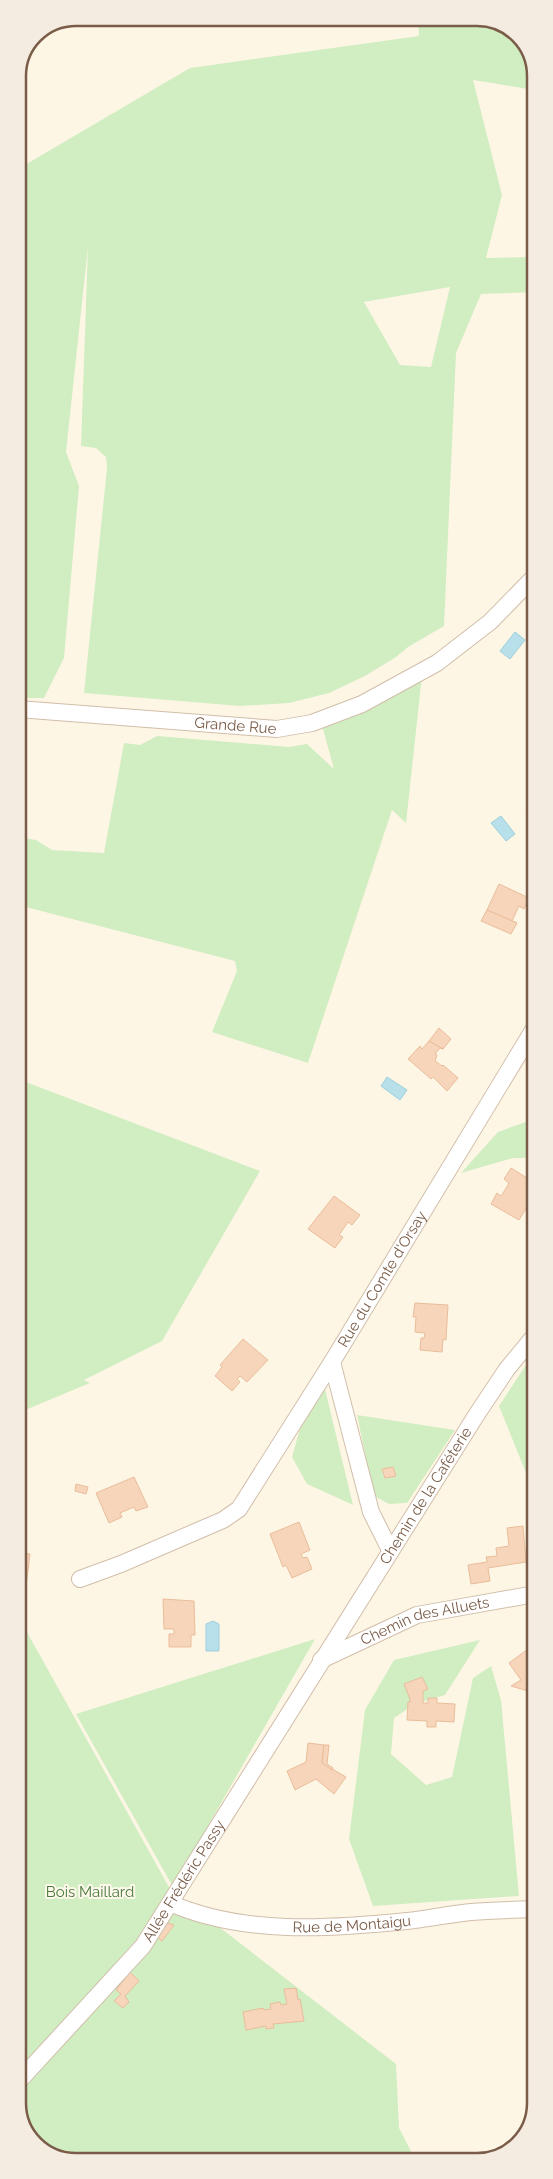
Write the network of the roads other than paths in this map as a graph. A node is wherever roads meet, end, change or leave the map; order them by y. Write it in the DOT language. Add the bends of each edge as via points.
graph roads {
  1 [pos="527,584"];
  2 [pos="26,710"];
  3 [pos="527,1039"];
  4 [pos="527,1345"];
  5 [pos="332,1362"];
  6 [pos="390,1550"];
  7 [pos="80,1579"];
  8 [pos="527,1596"];
  9 [pos="321,1660"];
  10 [pos="170,1903"];
  11 [pos="527,1909"];
  12 [pos="26,2072"];
  1 -- 2 [label="street, Grande Rue" via="490,622 437,663 362,704 312,723 277,729"];
  3 -- 5 [label="street, Rue du Comte d'Orsay"];
  4 -- 6 [label="street, Chemin de la Caféterie" via="476,1414"];
  5 -- 6 [label="street, Rue du Comte d'Orsay" via="372,1512"];
  5 -- 7 [label="street" via="239,1509 223,1520"];
  6 -- 9 [label="street, Chemin de la Caféterie"];
  8 -- 9 [label="street, Chemin des Alluets" via="418,1616"];
  9 -- 10 [label="street, Allée Frédéric Passy"];
  10 -- 11 [label="street, Rue de Montaigu" via="224,1920 308,1928"];
  10 -- 12 [label="street, Allée Frédéric Passy" via="143,1946"];
}
